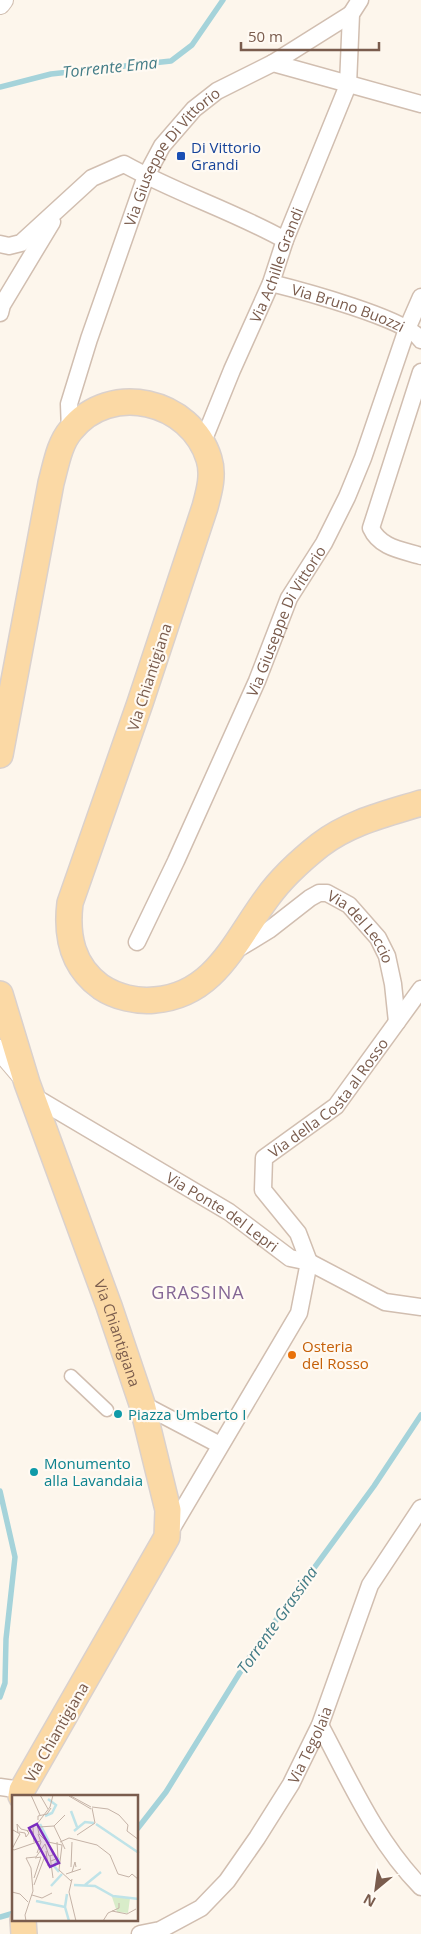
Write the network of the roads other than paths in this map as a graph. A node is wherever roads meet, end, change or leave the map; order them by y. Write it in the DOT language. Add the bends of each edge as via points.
graph roads {
  1 [pos="3,0"];
  2 [pos="360,0"];
  3 [pos="0,4"];
  4 [pos="351,14"];
  5 [pos="273,63"];
  6 [pos="348,86"];
  7 [pos="421,104"];
  8 [pos="146,176"];
  9 [pos="64,203"];
  10 [pos="285,240"];
  11 [pos="0,244"];
  12 [pos="271,284"];
  13 [pos="421,297"];
  14 [pos="0,313"];
  15 [pos="407,329"];
  16 [pos="421,340"];
  17 [pos="421,372"];
  18 [pos="70,431"];
  19 [pos="202,444"];
  20 [pos="421,556"];
  21 [pos="0,755"];
  22 [pos="421,803"];
  23 [pos="137,942"];
  24 [pos="228,955"];
  25 [pos="421,989"];
  26 [pos="0,994"];
  27 [pos="397,1022"];
  28 [pos="0,1050"];
  29 [pos="30,1089"];
  30 [pos="309,1262"];
  31 [pos="421,1307"];
  32 [pos="71,1376"];
  33 [pos="142,1404"];
  34 [pos="107,1410"];
  35 [pos="220,1445"];
  36 [pos="421,1508"];
  37 [pos="167,1537"];
  38 [pos="320,1725"];
  39 [pos="14,1791"];
  40 [pos="421,1887"];
  41 [pos="140,1934"];
  1 -- 3 [label="street"];
  2 -- 4 [label="street"];
  4 -- 5 [label="street, Via Giuseppe Di Vittorio"];
  4 -- 6 [label="street, Via Achille Grandi"];
  5 -- 6 [label="street"];
  5 -- 8 [label="street, Via Giuseppe Di Vittorio" via="217,91 194,110 162,146"];
  6 -- 7 [label="street"];
  6 -- 10 [label="street, Via Achille Grandi"];
  8 -- 9 [label="street" via="124,164 92,178"];
  8 -- 10 [label="street"];
  8 -- 18 [label="street, Via Giuseppe Di Vittorio" via="88,339 72,395 68,417"];
  9 -- 11 [label="street" via="21,243"];
  9 -- 14 [label="street" via="2,304"];
  10 -- 12 [label="street, Via Achille Grandi"];
  12 -- 15 [label="street, Via Bruno Buozzi" via="349,305"];
  12 -- 19 [label="street, Via Achille Grandi"];
  13 -- 15 [label="street, Via Giuseppe Di Vittorio"];
  15 -- 16 [label="street, Via Bruno Buozzi"];
  15 -- 23 [label="street, Via Giuseppe Di Vittorio" via="347,497 324,543 289,598 257,681"];
  17 -- 20 [label="street" via="371,528 384,544"];
  18 -- 19 [label="main road, Via Chiantigiana" via="93,410 133,401 146,402 170,410 191,428"];
  18 -- 21 [label="main road, Via Chiantigiana" via="62,445 51,483"];
  19 -- 24 [label="main road, Via Chiantigiana" via="209,459 210,490 140,703 74,888 68,929 72,948 85,973 105,990 131,999 155,1000 183,994 212,975"];
  22 -- 24 [label="main road, Via Chiantigiana" via="356,823 320,845 282,879"];
  24 -- 27 [label="street, Via del Leccio" via="269,930 310,898 327,893 349,905 378,938 387,956"];
  25 -- 27 [label="street, Via della Costa al Rosso"];
  26 -- 29 [label="main road, Via Chiantigiana"];
  27 -- 30 [label="street, Via della Costa al Rosso" via="336,1106 264,1158 263,1190 298,1232"];
  28 -- 29 [label="street"];
  29 -- 30 [label="street, Via Ponte del Lepri" via="229,1212 290,1258"];
  29 -- 33 [label="main road, Via Chiantigiana"];
  30 -- 31 [label="street, Via Ponte del Lepri" via="386,1302"];
  30 -- 35 [label="street" via="299,1313"];
  32 -- 34 [label="street"];
  33 -- 35 [label="street"];
  33 -- 37 [label="main road, Via Chiantigiana" via="168,1510"];
  35 -- 37 [label="street"];
  36 -- 38 [label="street, Via Tegolaia" via="370,1585"];
  37 -- 39 [label="main road, Via Chiantigiana"];
  38 -- 40 [label="street" via="379,1835 399,1864"];
  38 -- 41 [label="street, Via Tegolaia" via="291,1784 227,1881 201,1908 160,1930"];
}
